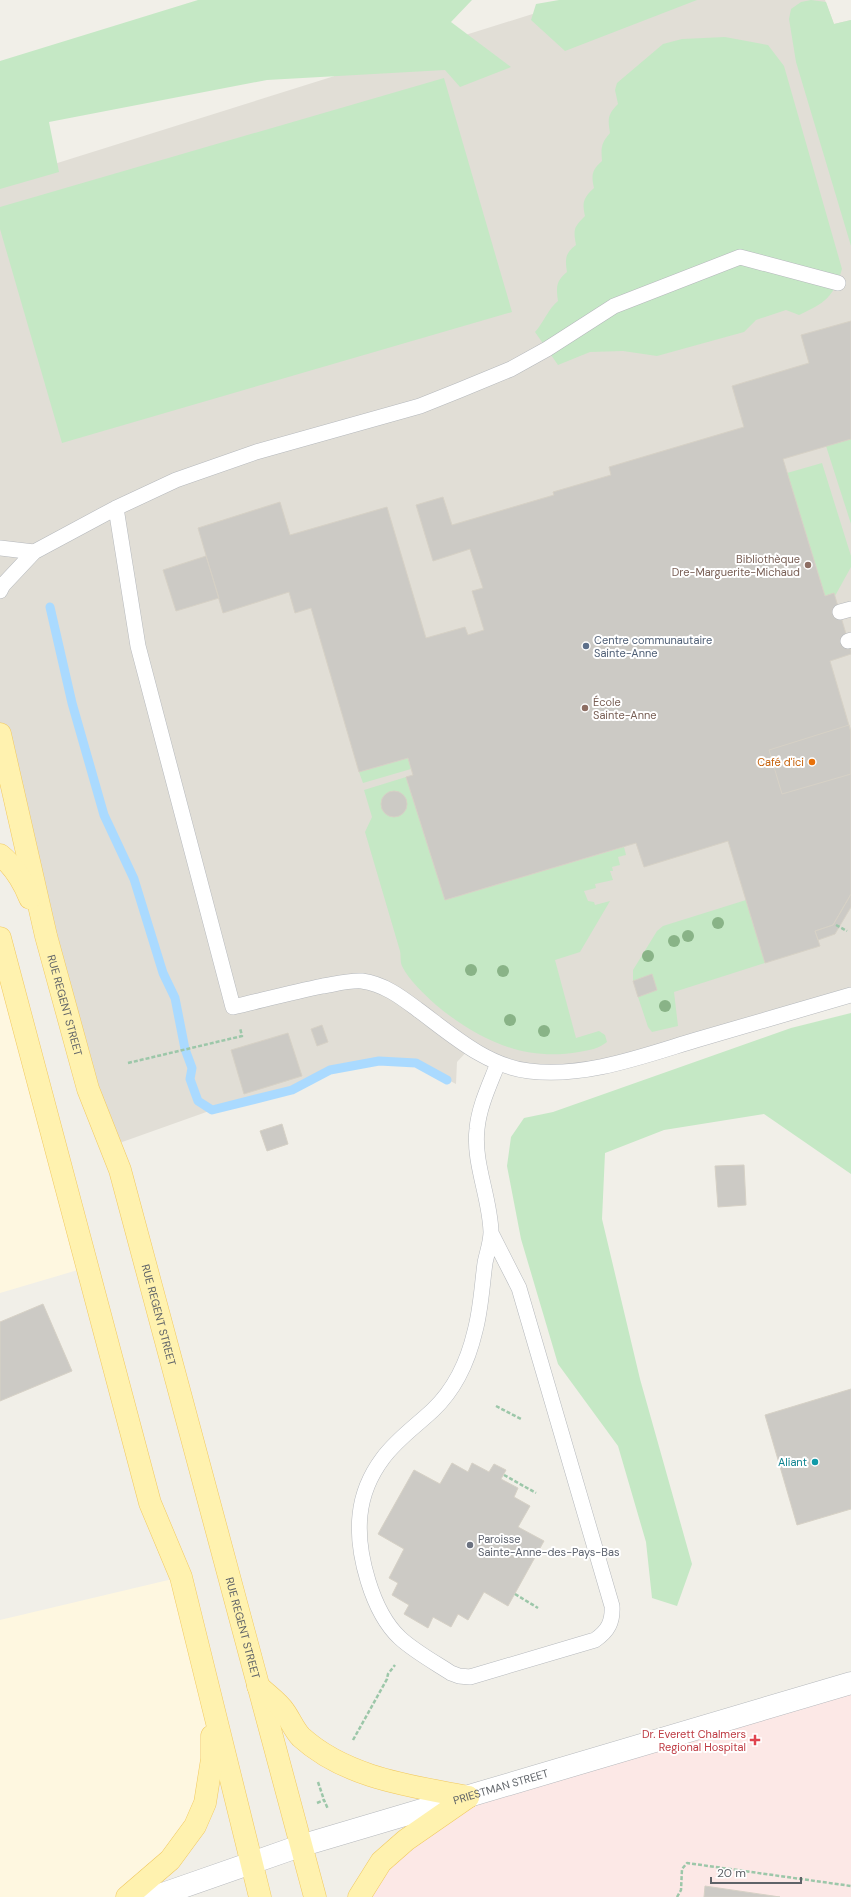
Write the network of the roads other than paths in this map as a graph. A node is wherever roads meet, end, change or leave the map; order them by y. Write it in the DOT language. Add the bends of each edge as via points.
graph roads {
  1 [pos="838,283"];
  2 [pos="116,508"];
  3 [pos="0,548"];
  4 [pos="34,552"];
  5 [pos="0,592"];
  6 [pos="0,734"];
  7 [pos="0,855"];
  8 [pos="46,936"];
  9 [pos="0,938"];
  10 [pos="851,995"];
  11 [pos="498,1063"];
  12 [pos="491,1232"];
  13 [pos="851,1683"];
  14 [pos="258,1686"];
  15 [pos="212,1702"];
  16 [pos="468,1797"];
  17 [pos="300,1846"];
  18 [pos="250,1863"];
  19 [pos="127,1897"];
  20 [pos="154,1897"];
  21 [pos="260,1897"];
  22 [pos="315,1897"];
  23 [pos="359,1897"];
  1 -- 2 [label="lane" via="740,257 614,306 511,369 460,390 420,406 256,452 176,480"];
  2 -- 4 [label="lane"];
  2 -- 11 [label="lane" via="138,646 233,1007 306,989 361,981 397,995 470,1048"];
  3 -- 4 [label="lane"];
  4 -- 5 [label="lane" via="3,585"];
  6 -- 8 [label="main road, RUE REGENT STREET"];
  7 -- 8 [label="main road" via="8,861 24,883"];
  8 -- 14 [label="main road, RUE REGENT STREET" via="88,1089 120,1170"];
  9 -- 15 [label="main road" via="150,1503 181,1577"];
  10 -- 11 [label="lane" via="638,1057 590,1068 558,1072 528,1071"];
  11 -- 12 [label="lane" via="476,1130"];
  12 -- 12 [label="lane" via="475,1331 462,1372 434,1409 396,1442 383,1458 372,1475 360,1514 362,1553 368,1576 375,1600 390,1626 400,1638 459,1676 470,1676 595,1640 610,1626 613,1617 612,1606 519,1288"];
  13 -- 16 [label="street, PRIESTMAN STREET"];
  14 -- 16 [label="main road" via="283,1710 300,1736 321,1753 367,1774 402,1785"];
  14 -- 17 [label="main road, RUE REGENT STREET"];
  15 -- 18 [label="main road"];
  15 -- 19 [label="main road" via="212,1759 205,1803 195,1826 170,1860"];
  16 -- 17 [label="street, PRIESTMAN STREET"];
  16 -- 23 [label="main road" via="406,1840 381,1862"];
  17 -- 18 [label="street, PRIESTMAN STREET"];
  17 -- 22 [label="main road, RUE REGENT STREET"];
  18 -- 20 [label="street, PRIESTMAN STREET"];
  18 -- 21 [label="main road"];
}
